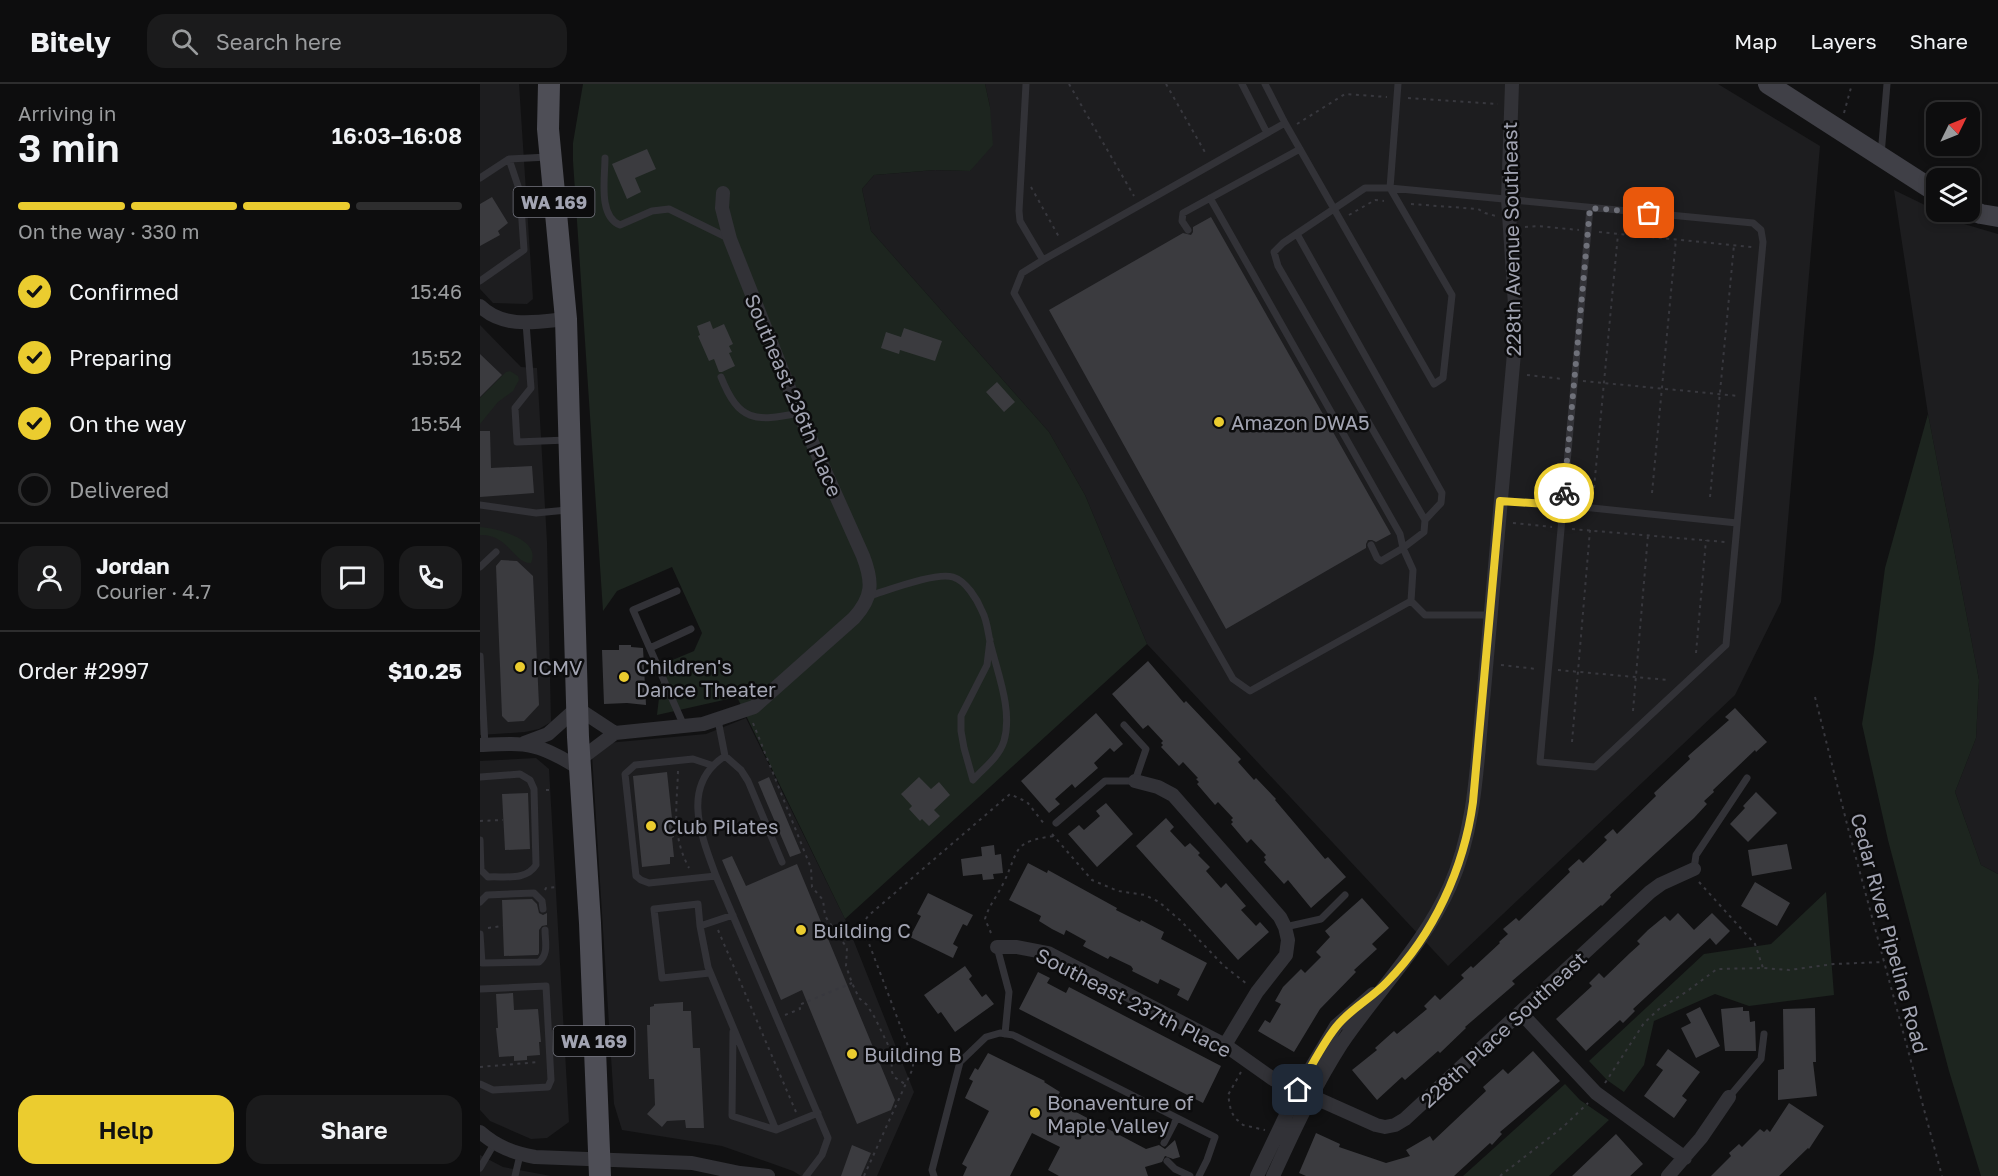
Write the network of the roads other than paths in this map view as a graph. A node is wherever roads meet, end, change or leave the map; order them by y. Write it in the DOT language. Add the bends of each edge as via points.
graph roads {
  1 [pos="549,84"];
  2 [pos="1026,84"];
  3 [pos="1242,84"];
  4 [pos="1265,84"];
  5 [pos="1398,84"];
  6 [pos="1512,84"];
  7 [pos="1768,84"];
  8 [pos="1887,84"];
  9 [pos="1285,123"];
  10 [pos="1268,133"];
  11 [pos="1300,149"];
  12 [pos="550,157"];
  13 [pos="1880,157"];
  14 [pos="605,158"];
  15 [pos="509,159"];
  16 [pos="480,178"];
  17 [pos="1926,186"];
  18 [pos="1390,188"];
  19 [pos="723,193"];
  20 [pos="1210,198"];
  21 [pos="1508,199"];
  22 [pos="1334,207"];
  23 [pos="1590,208"];
  24 [pos="1980,214"];
  25 [pos="1998,217"];
  26 [pos="1188,230"];
  27 [pos="1297,234"];
  28 [pos="730,239"];
  29 [pos="1043,260"];
  30 [pos="480,281"];
  31 [pos="480,306"];
  32 [pos="566,319"];
  33 [pos="526,322"];
  34 [pos="721,377"];
  35 [pos="799,413"];
  36 [pos="570,440"];
  37 [pos="1500,501"];
  38 [pos="480,505"];
  39 [pos="1563,505"];
  40 [pos="572,509"];
  41 [pos="1425,520"];
  42 [pos="1737,523"];
  43 [pos="1371,545"];
  44 [pos="1403,548"];
  45 [pos="496,552"];
  46 [pos="480,567"];
  47 [pos="677,591"];
  48 [pos="869,596"];
  49 [pos="1411,601"];
  50 [pos="1491,615"];
  51 [pos="691,629"];
  52 [pos="990,640"];
  53 [pos="650,648"];
  54 [pos="480,656"];
  55 [pos="577,708"];
  56 [pos="481,711"];
  57 [pos="718,720"];
  58 [pos="1124,725"];
  59 [pos="684,726"];
  60 [pos="615,733"];
  61 [pos="524,743"];
  62 [pos="482,745"];
  63 [pos="725,756"];
  64 [pos="579,765"];
  65 [pos="711,765"];
  66 [pos="480,777"];
  67 [pos="1747,778"];
  68 [pos="1135,782"];
  69 [pos="1056,823"];
  70 [pos="480,840"];
  71 [pos="782,862"];
  72 [pos="1694,869"];
  73 [pos="481,870"];
  74 [pos="716,876"];
  75 [pos="1345,895"];
  76 [pos="480,902"];
  77 [pos="543,909"];
  78 [pos="733,915"];
  79 [pos="700,926"];
  80 [pos="1285,927"];
  81 [pos="544,930"];
  82 [pos="480,934"];
  83 [pos="997,947"];
  84 [pos="710,973"];
  85 [pos="480,988"];
  86 [pos="1521,1013"];
  87 [pos="734,1029"];
  88 [pos="1005,1034"];
  89 [pos="1764,1034"];
  90 [pos="1225,1045"];
  91 [pos="480,1084"];
  92 [pos="1304,1092"];
  93 [pos="1729,1097"];
  94 [pos="818,1113"];
  95 [pos="1177,1118"];
  96 [pos="776,1130"];
  97 [pos="480,1132"];
  98 [pos="1164,1143"];
  99 [pos="494,1144"];
  100 [pos="520,1155"];
  101 [pos="1685,1158"];
  102 [pos="1167,1161"];
  103 [pos="599,1167"];
  104 [pos="480,1168"];
  105 [pos="742,1175"];
  106 [pos="515,1176"];
  107 [pos="768,1176"];
  108 [pos="806,1176"];
  109 [pos="934,1176"];
  110 [pos="1190,1176"];
  111 [pos="1199,1176"];
  112 [pos="1257,1176"];
  113 [pos="1274,1176"];
  114 [pos="1668,1176"];
  1 -- 12 [label="main road, WA 169"];
  2 -- 29 [label="lane" via="1019,211 1020,221"];
  3 -- 10 [label="lane"];
  4 -- 9 [label="lane"];
  5 -- 18 [label="lane"];
  6 -- 21 [label="street, 228th Avenue Southeast"];
  7 -- 13 [label="street"];
  8 -- 13 [label="lane"];
  9 -- 10 [label="lane"];
  9 -- 11 [label="lane"];
  10 -- 29 [label="lane"];
  11 -- 20 [label="lane"];
  11 -- 22 [label="lane"];
  12 -- 15 [label="lane"];
  12 -- 32 [label="main road, WA 169"];
  13 -- 17 [label="street"];
  14 -- 28 [label="lane" via="606,206 611,220 620,225 652,211 669,209"];
  15 -- 16 [label="lane"];
  15 -- 30 [label="lane" via="520,192 524,250"];
  18 -- 21 [label="lane"];
  18 -- 22 [label="lane" via="1365,188"];
  18 -- 22 [label="lane" via="1452,295 1443,378 1434,384"];
  19 -- 28 [label="street, Southeast 236th Place" via="722,208"];
  20 -- 26 [label="lane" via="1183,213 1182,221"];
  20 -- 44 [label="lane" via="1400,534"];
  21 -- 23 [label="lane"];
  21 -- 37 [label="street, 228th Avenue Southeast" via="1515,305"];
  22 -- 27 [label="lane"];
  23 -- 39 [label="lane"];
  23 -- 42 [label="lane" via="1753,223 1761,230"];
  24 -- 25 [label="street"];
  27 -- 41 [label="lane" via="1442,493 1441,503"];
  27 -- 41 [label="lane" via="1274,252 1278,266"];
  28 -- 35 [label="street, Southeast 236th Place"];
  29 -- 49 [label="lane" via="1022,273 1014,293 1233,679 1250,691"];
  31 -- 33 [label="street" via="495,317"];
  32 -- 33 [label="street"];
  32 -- 36 [label="main road, WA 169"];
  33 -- 36 [label="lane" via="531,388 515,408 517,442"];
  34 -- 35 [label="lane" via="737,408 747,414 768,419"];
  35 -- 48 [label="street, Southeast 236th Place" via="869,571"];
  36 -- 40 [label="main road, WA 169"];
  37 -- 39 [label="lane"];
  37 -- 50 [label="street, 228th Avenue Southeast"];
  38 -- 40 [label="lane" via="536,513"];
  39 -- 42 [label="lane"];
  39 -- 42 [label="lane" via="1540,762 1596,767 1726,645"];
  40 -- 55 [label="main road, WA 169"];
  41 -- 44 [label="lane" via="1424,532"];
  43 -- 44 [label="lane" via="1381,561"];
  44 -- 49 [label="lane" via="1413,570"];
  45 -- 46 [label="lane"];
  47 -- 53 [label="lane" via="633,610"];
  48 -- 52 [label="lane" via="934,576 954,577 964,584 983,612"];
  48 -- 57 [label="street" via="854,618 754,707"];
  49 -- 50 [label="lane" via="1425,615"];
  50 -- 92 [label="street, 228th Avenue Southeast" via="1471,818 1460,859 1437,913 1414,948"];
  51 -- 53 [label="lane"];
  52 -- 52 [label="lane" via="1006,719 1004,741 973,780 962,740 961,716 987,665"];
  53 -- 59 [label="lane"];
  54 -- 56 [label="lane"];
  55 -- 60 [label="street"];
  55 -- 61 [label="street" via="548,734"];
  55 -- 64 [label="main road, WA 169"];
  56 -- 62 [label="lane"];
  57 -- 59 [label="street"];
  57 -- 63 [label="lane"];
  58 -- 68 [label="lane" via="1146,749"];
  59 -- 60 [label="street"];
  60 -- 64 [label="street"];
  61 -- 62 [label="street"];
  61 -- 64 [label="street"];
  63 -- 65 [label="lane"];
  63 -- 71 [label="lane" via="748,781"];
  64 -- 103 [label="main road, WA 169" via="590,923"];
  65 -- 74 [label="lane" via="698,798 698,812 700,832"];
  65 -- 74 [label="lane" via="693,759 635,765 625,774 636,876 649,883"];
  66 -- 73 [label="lane" via="520,774 530,780 534,789 538,859 534,869 521,876 488,877"];
  67 -- 72 [label="lane" via="1696,855"];
  68 -- 69 [label="lane" via="1105,781"];
  68 -- 80 [label="street" via="1173,795"];
  70 -- 73 [label="lane"];
  72 -- 86 [label="street, 228th Place Southeast" via="1650,892"];
  74 -- 78 [label="lane"];
  75 -- 80 [label="lane" via="1321,919"];
  76 -- 77 [label="lane" via="487,896 534,893 542,901"];
  78 -- 79 [label="lane"];
  78 -- 94 [label="lane"];
  79 -- 84 [label="lane"];
  79 -- 84 [label="lane" via="698,904 654,909 662,978"];
  80 -- 90 [label="street" via="1286,955 1257,992"];
  81 -- 82 [label="lane" via="546,952 539,962 482,963"];
  83 -- 88 [label="lane" via="1009,992"];
  83 -- 90 [label="street, Southeast 237th Place" via="1048,954"];
  84 -- 87 [label="lane"];
  85 -- 91 [label="lane" via="546,986 551,1080 548,1087 493,1090"];
  86 -- 92 [label="street, 228th Place Southeast" via="1395,1125 1385,1127 1364,1121"];
  86 -- 101 [label="street" via="1596,1093"];
  87 -- 96 [label="lane"];
  87 -- 96 [label="lane" via="732,1116"];
  88 -- 95 [label="lane"];
  88 -- 109 [label="lane" via="986,1037 960,1062 932,1170"];
  89 -- 93 [label="lane" via="1761,1059"];
  90 -- 92 [label="street, Southeast 237th Place" via="1273,1079"];
  92 -- 112 [label="street, 228th Avenue Southeast" via="1277,1133"];
  92 -- 113 [label="street, 228th Avenue Southeast"];
  93 -- 101 [label="street"];
  94 -- 96 [label="lane"];
  94 -- 108 [label="lane" via="828,1138 822,1155"];
  95 -- 98 [label="lane"];
  95 -- 111 [label="lane" via="1215,1137"];
  97 -- 99 [label="street"];
  99 -- 100 [label="street"];
  99 -- 104 [label="lane"];
  100 -- 103 [label="street"];
  100 -- 106 [label="lane"];
  101 -- 114 [label="street"];
  102 -- 110 [label="lane"];
  103 -- 105 [label="street" via="693,1163"];
  105 -- 107 [label="street"];
}
